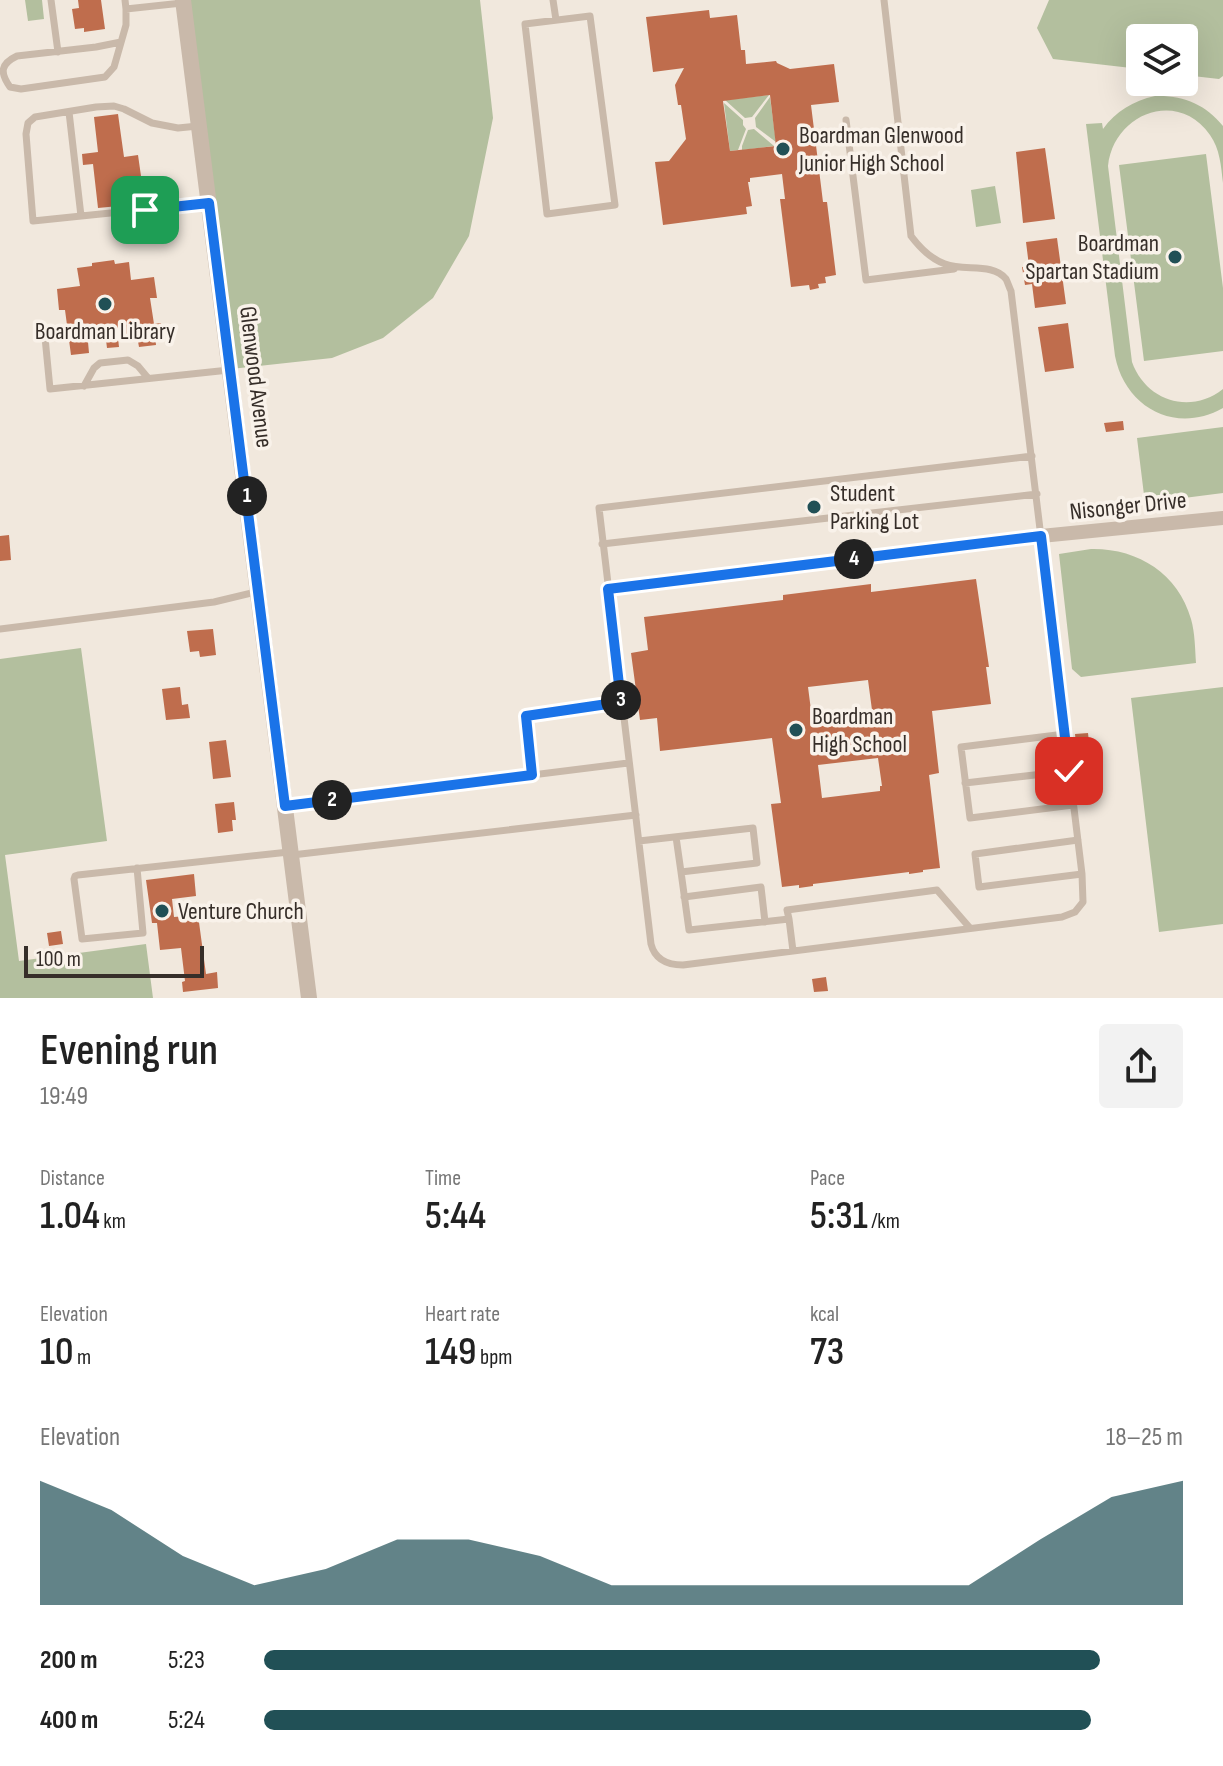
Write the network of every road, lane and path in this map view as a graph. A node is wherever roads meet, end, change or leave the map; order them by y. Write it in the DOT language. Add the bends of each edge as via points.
graph roads {
  1 [pos="51,0"];
  2 [pos="553,0"];
  3 [pos="884,0"];
  4 [pos="183,2"];
  5 [pos="125,5"];
  6 [pos="556,20"];
  7 [pos="121,42"];
  8 [pos="58,52"];
  9 [pos="69,112"];
  10 [pos="846,120"];
  11 [pos="199,126"];
  12 [pos="209,203"];
  13 [pos="81,216"];
  14 [pos="959,268"];
  15 [pos="44,327"];
  16 [pos="231,369"];
  17 [pos="148,378"];
  18 [pos="84,386"];
  19 [pos="1032,456"];
  20 [pos="1037,494"];
  21 [pos="1223,518"];
  22 [pos="1041,536"];
  23 [pos="602,544"];
  24 [pos="608,589"];
  25 [pos="258,592"];
  26 [pos="0,629"];
  27 [pos="621,702"];
  28 [pos="1065,734"];
  29 [pos="628,763"];
  30 [pos="1069,771"];
  31 [pos="532,775"];
  32 [pos="965,783"];
  33 [pos="1073,805"];
  34 [pos="285,806"];
  35 [pos="636,815"];
  36 [pos="676,837"];
  37 [pos="1078,840"];
  38 [pos="639,841"];
  39 [pos="291,853"];
  40 [pos="137,868"];
  41 [pos="681,872"];
  42 [pos="1082,874"];
  43 [pos="684,897"];
  44 [pos="789,919"];
  45 [pos="765,922"];
  46 [pos="970,928"];
  47 [pos="793,951"];
  48 [pos="309,998"];
  1 -- 8 [label="lane"];
  2 -- 6 [label="lane"];
  3 -- 14 [label="lane" via="911,236 922,250"];
  4 -- 5 [label="lane"];
  4 -- 11 [label="street, Glenwood Avenue"];
  5 -- 7 [label="lane"];
  6 -- 6 [label="lane" via="525,24 547,214 615,205 590,16"];
  7 -- 8 [label="lane"];
  7 -- 8 [label="lane" via="114,67 105,77 21,89 4,79 7,60"];
  9 -- 11 [label="lane" via="114,106 152,123"];
  9 -- 13 [label="lane"];
  9 -- 13 [label="lane" via="28,123 33,221"];
  10 -- 14 [label="lane" via="866,280"];
  11 -- 12 [label="street, Glenwood Avenue"];
  12 -- 13 [label="lane"];
  12 -- 16 [label="street, Glenwood Avenue"];
  14 -- 19 [label="lane" via="994,271 1011,291"];
  15 -- 18 [label="lane" via="50,389"];
  16 -- 17 [label="lane"];
  16 -- 25 [label="street, Glenwood Avenue"];
  17 -- 18 [label="lane"];
  17 -- 18 [label="lane" via="128,360 100,363"];
  19 -- 20 [label="lane"];
  19 -- 23 [label="lane" via="599,508"];
  20 -- 22 [label="lane"];
  20 -- 23 [label="lane"];
  21 -- 22 [label="street, Nisonger Drive"];
  22 -- 24 [label="street, Nisonger Drive"];
  22 -- 28 [label="lane"];
  23 -- 24 [label="lane"];
  24 -- 27 [label="lane"];
  25 -- 26 [label="lane"];
  25 -- 34 [label="street, Glenwood Avenue"];
  27 -- 29 [label="lane"];
  27 -- 31 [label="lane" via="526,716"];
  28 -- 30 [label="lane"];
  28 -- 32 [label="lane" via="961,747"];
  29 -- 31 [label="lane"];
  29 -- 35 [label="lane"];
  30 -- 32 [label="lane"];
  30 -- 33 [label="lane"];
  31 -- 34 [label="lane"];
  32 -- 33 [label="lane" via="970,818"];
  33 -- 37 [label="lane"];
  34 -- 39 [label="street, Glenwood Avenue"];
  35 -- 38 [label="lane"];
  35 -- 39 [label="lane"];
  36 -- 38 [label="lane"];
  36 -- 41 [label="lane"];
  36 -- 41 [label="lane" via="753,828 757,863"];
  37 -- 42 [label="lane"];
  37 -- 42 [label="lane" via="975,854 979,887"];
  38 -- 47 [label="lane" via="651,944 660,959 683,965"];
  39 -- 40 [label="lane"];
  39 -- 48 [label="street, Glenwood Avenue"];
  40 -- 40 [label="lane" via="75,876 82,939 143,933"];
  41 -- 43 [label="lane"];
  42 -- 46 [label="lane" via="1083,902 1075,912"];
  43 -- 45 [label="lane" via="689,930"];
  43 -- 45 [label="lane" via="761,887"];
  44 -- 45 [label="lane"];
  44 -- 46 [label="lane" via="787,910 937,890"];
  44 -- 47 [label="lane"];
  46 -- 47 [label="lane"];
}
